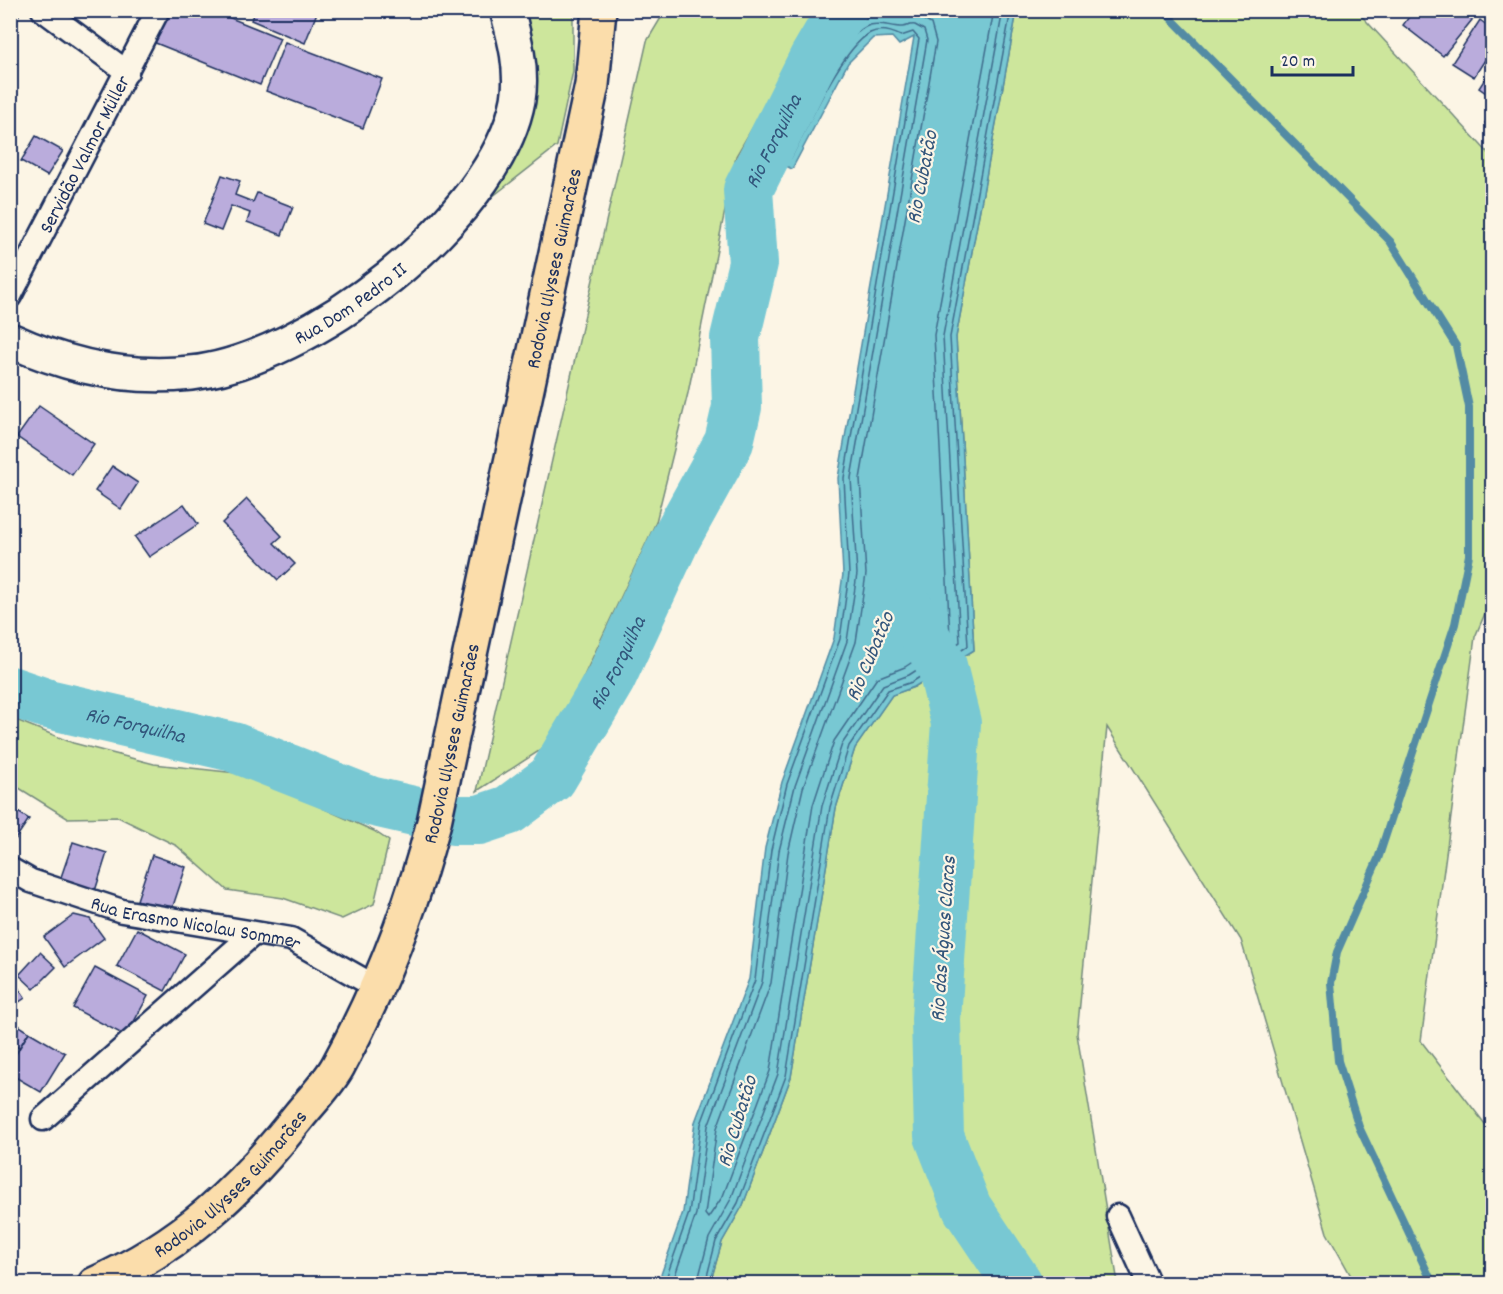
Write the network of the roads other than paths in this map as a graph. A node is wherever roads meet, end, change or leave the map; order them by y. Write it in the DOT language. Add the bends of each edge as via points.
graph roads {
  1 [pos="43,10"];
  2 [pos="158,10"];
  3 [pos="507,10"];
  4 [pos="599,10"];
  5 [pos="620,10"];
  6 [pos="127,72"];
  7 [pos="592,85"];
  8 [pos="10,296"];
  9 [pos="10,339"];
  10 [pos="10,869"];
  11 [pos="253,934"];
  12 [pos="376,987"];
  13 [pos="43,1119"];
  14 [pos="1118,1216"];
  15 [pos="95,1284"];
  16 [pos="1149,1284"];
  1 -- 6 [label="street"];
  2 -- 6 [label="street, Servidão Valmor Müller"];
  3 -- 9 [label="street, Rua Dom Pedro II" via="520,81 515,110 496,156 466,201 416,254 343,313 281,345 194,373 114,373"];
  4 -- 7 [label="highway, Rodovia Ulysses Guimarães"];
  5 -- 7 [label="highway, Rodovia Ulysses Guimarães"];
  6 -- 8 [label="street, Servidão Valmor Müller"];
  7 -- 12 [label="highway, Rodovia Ulysses Guimarães" via="434,822 397,939"];
  10 -- 11 [label="street, Rua Erasmo Nicolau Sommer" via="31,881 122,911"];
  11 -- 12 [label="street, Rua Erasmo Nicolau Sommer" via="291,939"];
  11 -- 13 [label="street"];
  12 -- 15 [label="highway, Rodovia Ulysses Guimarães" via="337,1068 263,1162 199,1224"];
  14 -- 16 [label="street"];
}
